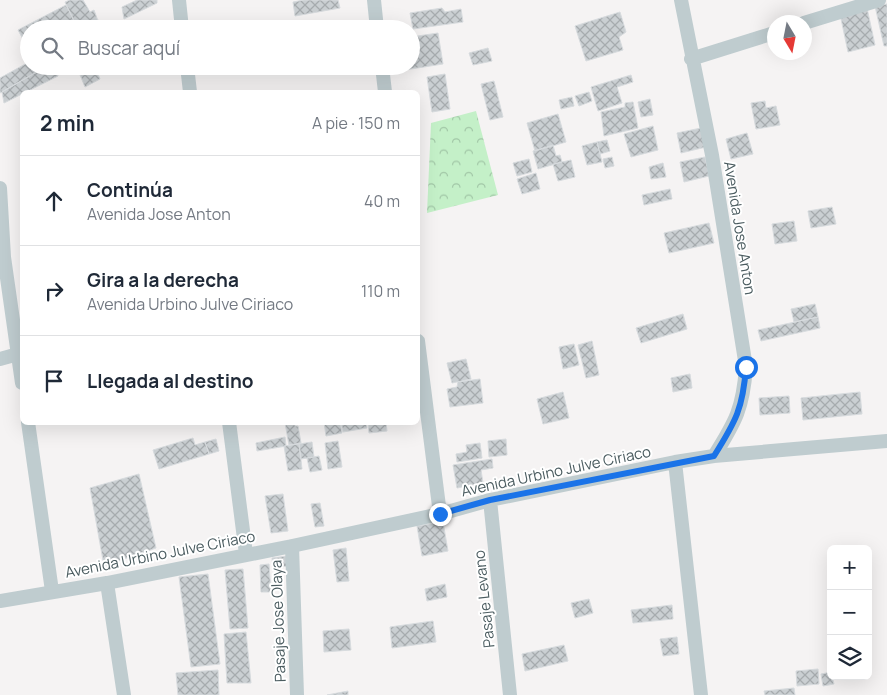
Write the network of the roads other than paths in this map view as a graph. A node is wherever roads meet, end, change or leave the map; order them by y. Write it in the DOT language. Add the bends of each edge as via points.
graph roads {
  1 [pos="179,0"];
  2 [pos="374,0"];
  3 [pos="681,0"];
  4 [pos="879,0"];
  5 [pos="181,20"];
  6 [pos="376,20"];
  7 [pos="812,21"];
  8 [pos="767,35"];
  9 [pos="691,59"];
  10 [pos="187,75"];
  11 [pos="383,75"];
  12 [pos="190,90"];
  13 [pos="386,90"];
  14 [pos="0,188"];
  15 [pos="18,354"];
  16 [pos="420,357"];
  17 [pos="0,359"];
  18 [pos="20,368"];
  19 [pos="28,425"];
  20 [pos="229,425"];
  21 [pos="887,440"];
  22 [pos="714,456"];
  23 [pos="675,462"];
  24 [pos="490,500"];
  25 [pos="440,514"];
  26 [pos="292,546"];
  27 [pos="246,554"];
  28 [pos="107,582"];
  29 [pos="52,590"];
  30 [pos="0,601"];
  31 [pos="124,695"];
  32 [pos="298,695"];
  33 [pos="510,695"];
  34 [pos="700,695"];
  1 -- 5 [label="street"];
  2 -- 6 [label="street"];
  3 -- 9 [label="street, Avenida Jose Anton"];
  4 -- 7 [label="street"];
  8 -- 9 [label="street"];
  9 -- 22 [label="street, Avenida Jose Anton" via="712,155 746,367 743,398 733,425"];
  10 -- 12 [label="street"];
  11 -- 13 [label="street"];
  14 -- 15 [label="street" via="4,257"];
  15 -- 17 [label="street"];
  15 -- 18 [label="street"];
  16 -- 25 [label="street"];
  19 -- 29 [label="street"];
  20 -- 27 [label="street"];
  21 -- 22 [label="street, Avenida Urbino Julve Ciriaco"];
  22 -- 23 [label="street, Avenida Urbino Julve Ciriaco"];
  23 -- 24 [label="street, Avenida Urbino Julve Ciriaco"];
  23 -- 34 [label="street"];
  24 -- 25 [label="street, Avenida Urbino Julve Ciriaco"];
  24 -- 33 [label="street, Pasaje Levano"];
  25 -- 26 [label="street, Avenida Urbino Julve Ciriaco"];
  26 -- 27 [label="street, Avenida Urbino Julve Ciriaco"];
  26 -- 32 [label="street, Pasaje Jose Olaya"];
  27 -- 28 [label="street, Avenida Urbino Julve Ciriaco"];
  28 -- 29 [label="street, Avenida Urbino Julve Ciriaco"];
  28 -- 31 [label="street"];
  29 -- 30 [label="street, Avenida Urbino Julve Ciriaco"];
}
